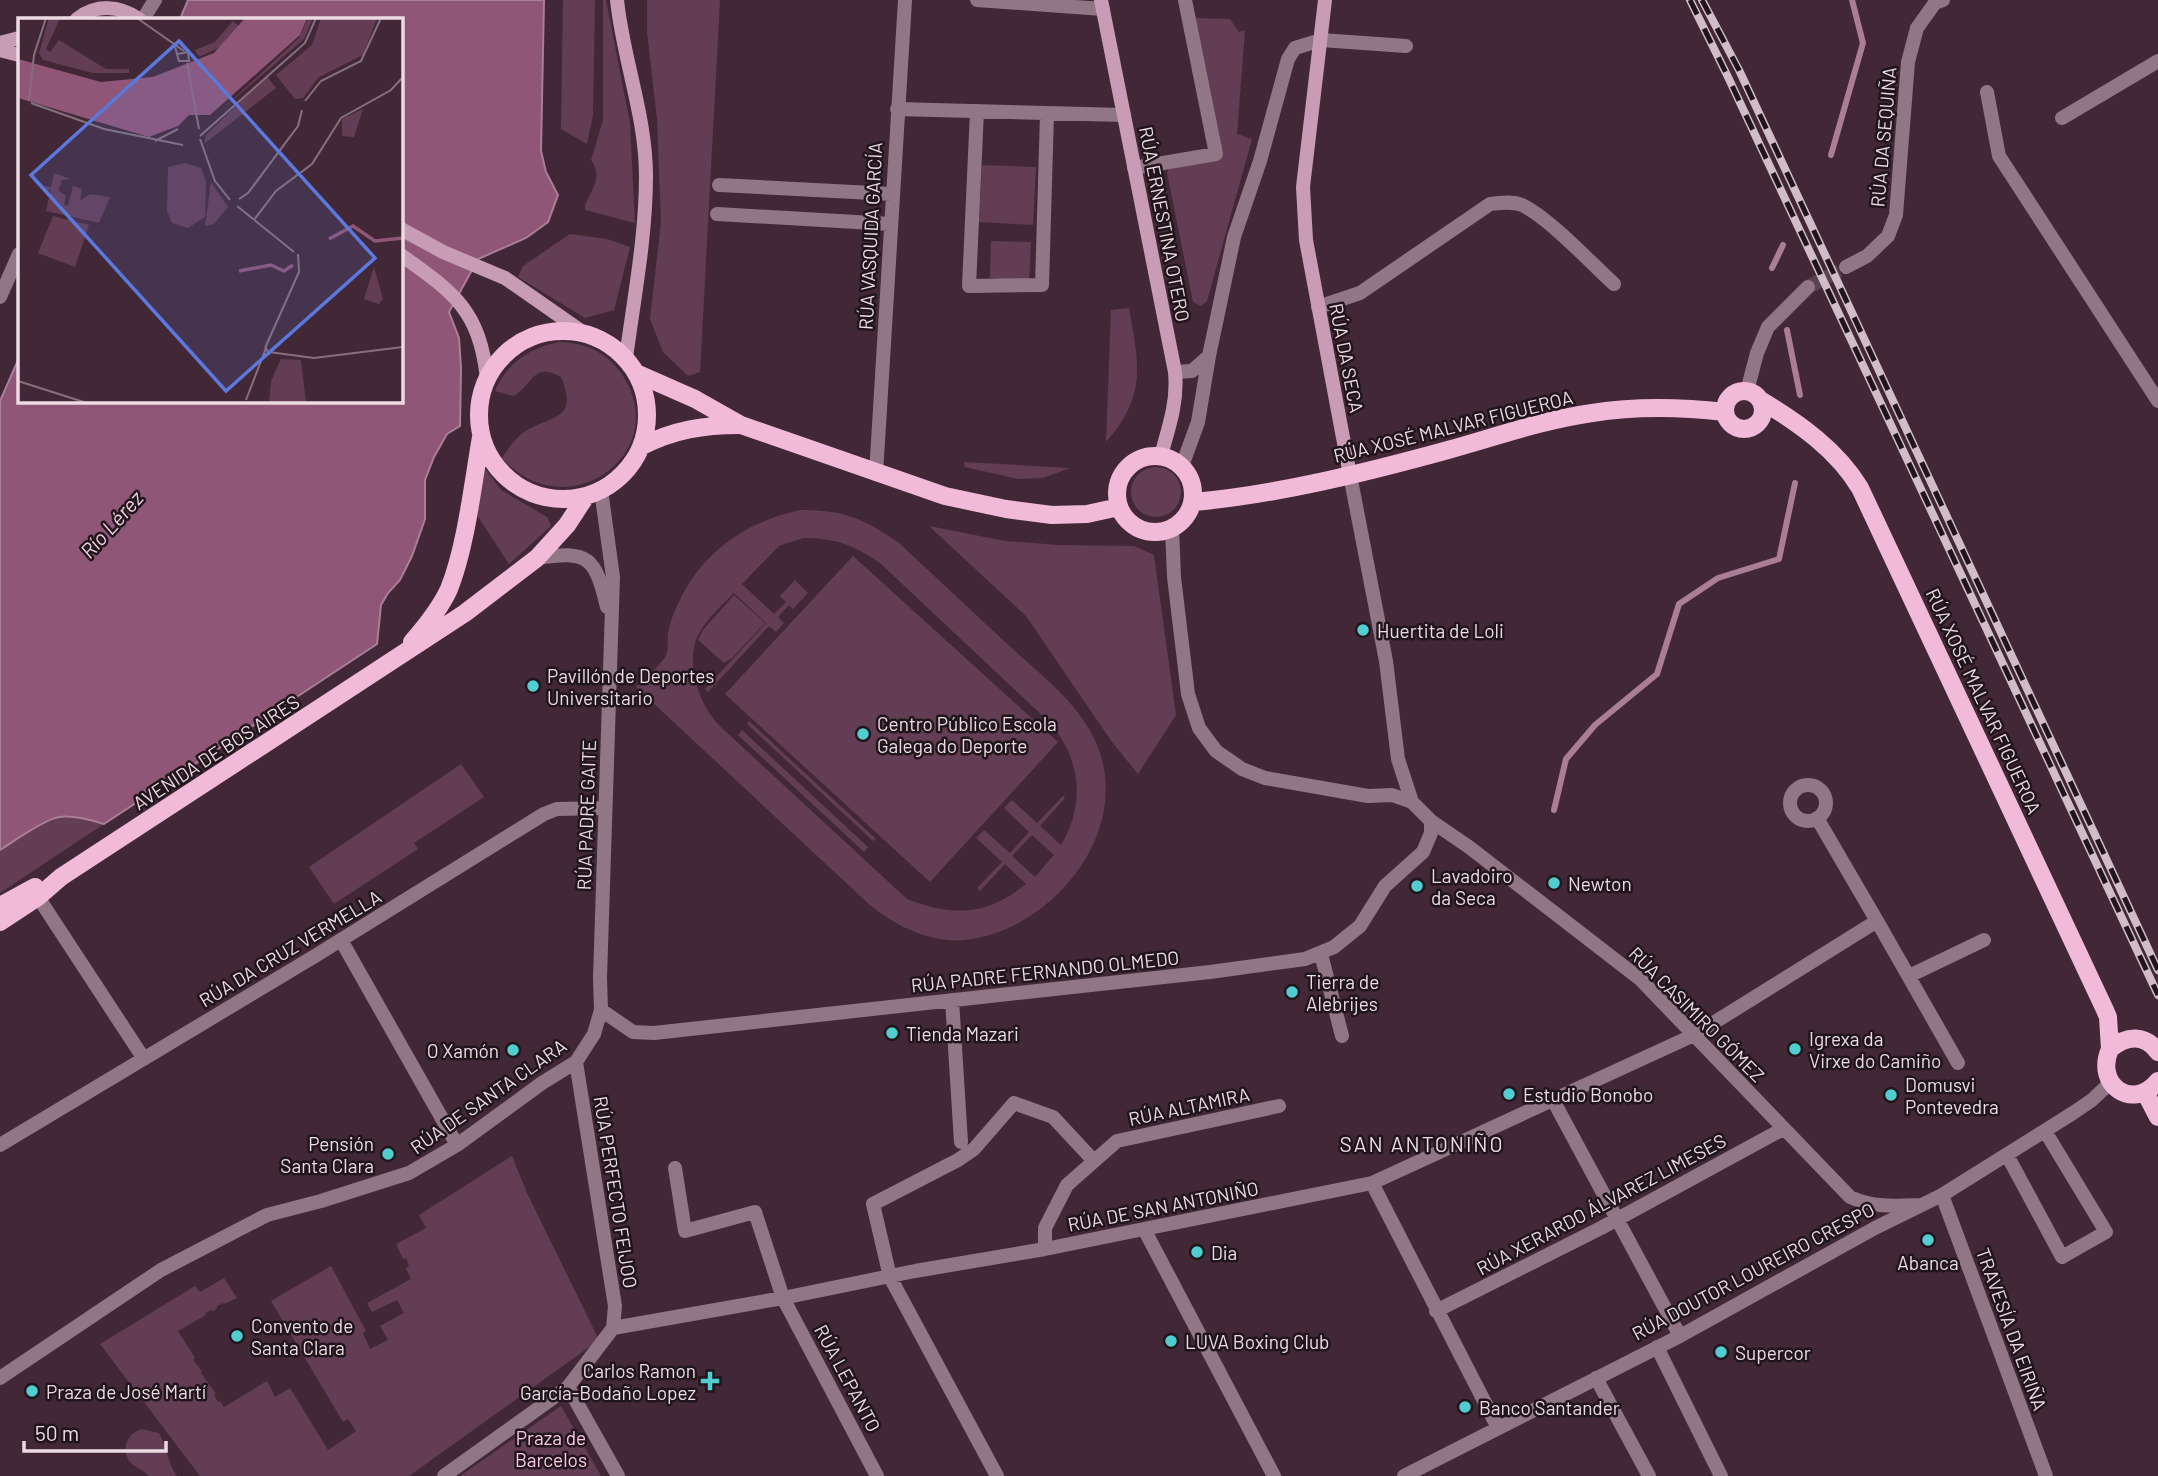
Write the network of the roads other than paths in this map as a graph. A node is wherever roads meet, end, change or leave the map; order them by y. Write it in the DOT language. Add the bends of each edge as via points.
graph roads {
  1 [pos="155,0"];
  2 [pos="617,0"];
  3 [pos="905,0"];
  4 [pos="976,0"];
  5 [pos="1185,0"];
  6 [pos="1325,0"];
  7 [pos="1943,0"];
  8 [pos="1102,4"];
  9 [pos="78,18"];
  10 [pos="139,18"];
  11 [pos="142,18"];
  12 [pos="18,38"];
  13 [pos="1321,40"];
  14 [pos="0,43"];
  15 [pos="1406,46"];
  16 [pos="0,50"];
  17 [pos="18,55"];
  18 [pos="2158,61"];
  19 [pos="1987,92"];
  20 [pos="897,109"];
  21 [pos="977,111"];
  22 [pos="1046,114"];
  23 [pos="1124,115"];
  24 [pos="2062,118"];
  25 [pos="1134,168"];
  26 [pos="719,185"];
  27 [pos="892,194"];
  28 [pos="718,214"];
  29 [pos="890,224"];
  30 [pos="402,230"];
  31 [pos="18,256"];
  32 [pos="402,256"];
  33 [pos="1846,267"];
  34 [pos="1614,284"];
  35 [pos="1808,286"];
  36 [pos="0,297"];
  37 [pos="1318,307"];
  38 [pos="584,333"];
  39 [pos="1209,356"];
  40 [pos="631,365"];
  41 [pos="1175,372"];
  42 [pos="487,378"];
  43 [pos="1754,396"];
  44 [pos="2158,401"];
  45 [pos="1725,412"];
  46 [pos="1758,424"];
  47 [pos="1796,424"];
  48 [pos="741,425"];
  49 [pos="481,437"];
  50 [pos="642,446"];
  51 [pos="1161,455"];
  52 [pos="1182,466"];
  53 [pos="876,474"];
  54 [pos="1350,475"];
  55 [pos="594,493"];
  56 [pos="1193,502"];
  57 [pos="1119,507"];
  58 [pos="1172,528"];
  59 [pos="537,558"];
  60 [pos="610,622"];
  61 [pos="394,661"];
  62 [pos="1412,802"];
  63 [pos="606,808"];
  64 [pos="1817,818"];
  65 [pos="1431,821"];
  66 [pos="61,877"];
  67 [pos="38,897"];
  68 [pos="0,906"];
  69 [pos="1877,921"];
  70 [pos="0,922"];
  71 [pos="341,940"];
  72 [pos="1984,940"];
  73 [pos="1321,954"];
  74 [pos="1909,976"];
  75 [pos="952,1000"];
  76 [pos="601,1010"];
  77 [pos="2108,1017"];
  78 [pos="1694,1035"];
  79 [pos="1342,1036"];
  80 [pos="2150,1044"];
  81 [pos="2110,1049"];
  82 [pos="144,1059"];
  83 [pos="576,1062"];
  84 [pos="1958,1063"];
  85 [pos="2110,1083"];
  86 [pos="2152,1086"];
  87 [pos="1553,1100"];
  88 [pos="1279,1107"];
  89 [pos="2158,1117"];
  90 [pos="1783,1129"];
  91 [pos="2045,1131"];
  92 [pos="961,1142"];
  93 [pos="0,1145"];
  94 [pos="457,1145"];
  95 [pos="2007,1155"];
  96 [pos="1094,1161"];
  97 [pos="675,1168"];
  98 [pos="1372,1184"];
  99 [pos="1942,1195"];
  100 [pos="1922,1205"];
  101 [pos="1618,1219"];
  102 [pos="1144,1229"];
  103 [pos="1045,1250"];
  104 [pos="890,1277"];
  105 [pos="783,1298"];
  106 [pos="1436,1311"];
  107 [pos="613,1328"];
  108 [pos="1680,1336"];
  109 [pos="1657,1347"];
  110 [pos="0,1378"];
  111 [pos="1596,1378"];
  112 [pos="569,1387"];
  113 [pos="1498,1428"];
  114 [pos="444,1476"];
  115 [pos="618,1476"];
  116 [pos="877,1476"];
  117 [pos="997,1476"];
  118 [pos="1274,1476"];
  119 [pos="1404,1476"];
  120 [pos="1649,1476"];
  121 [pos="1721,1476"];
  122 [pos="2046,1476"];
  1 -- 11 [label="street"];
  2 -- 40 [label="street" via="646,174"];
  3 -- 20 [label="street, RÚA VASQUIDA GARCÍA"];
  4 -- 8 [label="street"];
  5 -- 25 [label="street" via="1216,154"];
  6 -- 13 [label="street, RÚA DA SECA"];
  7 -- 33 [label="street, RÚA DA SEQUIÑA" via="1935,3 1917,27 1908,62 1896,215 1888,236 1867,256"];
  8 -- 23 [label="street, RÚA ERNESTINA OTERO"];
  9 -- 10 [label="street" via="100,8 115,8"];
  12 -- 14 [label="street"];
  13 -- 15 [label="street"];
  13 -- 37 [label="street, RÚA DA SECA" via="1303,187 1306,240"];
  13 -- 39 [label="street" via="1295,48 1288,59 1234,237"];
  16 -- 17 [label="street"];
  18 -- 24 [label="street"];
  19 -- 44 [label="street" via="1999,156"];
  20 -- 21 [label="street"];
  20 -- 27 [label="street, RÚA VASQUIDA GARCÍA"];
  21 -- 22 [label="street"];
  21 -- 22 [label="street" via="969,286 1042,285"];
  22 -- 23 [label="street"];
  23 -- 25 [label="street, RÚA ERNESTINA OTERO"];
  25 -- 41 [label="street, RÚA ERNESTINA OTERO"];
  26 -- 27 [label="street"];
  27 -- 29 [label="street, RÚA VASQUIDA GARCÍA"];
  28 -- 29 [label="street"];
  29 -- 53 [label="street, RÚA VASQUIDA GARCÍA"];
  30 -- 38 [label="street" via="506,278"];
  31 -- 36 [label="street"];
  32 -- 42 [label="street" via="463,305 474,322"];
  34 -- 37 [label="street" via="1538,215 1508,202 1490,204 1360,293"];
  35 -- 43 [label="street" via="1768,327 1757,353"];
  37 -- 54 [label="street, RÚA DA SECA"];
  38 -- 40 [label="main road" via="613,347"];
  38 -- 42 [label="main road" via="538,334 517,344"];
  39 -- 41 [label="street" via="1192,371"];
  39 -- 52 [label="street" via="1198,422"];
  40 -- 48 [label="main road"];
  40 -- 50 [label="main road" via="647,407"];
  41 -- 51 [label="street, RÚA ERNESTINA OTERO" via="1175,403"];
  42 -- 49 [label="main road" via="480,397"];
  43 -- 45 [label="main road" via="1731,396"];
  43 -- 46 [label="main road" via="1763,413"];
  43 -- 47 [label="main road, RÚA XOSÉ MALVAR FIGUEROA"];
  45 -- 46 [label="main road, RÚA XOSÉ MALVAR FIGUEROA" via="1735,427 1747,429"];
  45 -- 54 [label="main road, RÚA XOSÉ MALVAR FIGUEROA" via="1654,408 1590,413"];
  46 -- 47 [label="main road, RÚA XOSÉ MALVAR FIGUEROA"];
  47 -- 77 [label="main road, RÚA XOSÉ MALVAR FIGUEROA" via="1831,451 1860,488"];
  48 -- 50 [label="main road" via="691,427"];
  48 -- 53 [label="main road"];
  49 -- 55 [label="main road" via="503,475 521,488 542,497 564,499"];
  49 -- 61 [label="main road, AVENIDA DE BOS AIRES" via="458,562 448,590 425,627"];
  50 -- 55 [label="main road" via="624,472"];
  51 -- 52 [label="main road"];
  51 -- 57 [label="main road" via="1139,459 1122,474"];
  52 -- 56 [label="main road" via="1193,485"];
  53 -- 57 [label="main road" via="1006,509 1070,515"];
  54 -- 56 [label="main road, RÚA XOSÉ MALVAR FIGUEROA"];
  54 -- 62 [label="street, RÚA DA SECA" via="1387,661 1398,759"];
  55 -- 59 [label="main road, AVENIDA DE BOS AIRES"];
  55 -- 60 [label="street, RÚA PADRE GAITE" via="613,577"];
  56 -- 58 [label="main road" via="1188,514"];
  57 -- 58 [label="main road" via="1141,530"];
  58 -- 62 [label="street" via="1188,694 1206,739 1229,761 1254,775 1368,796 1392,795"];
  59 -- 60 [label="street, RÚA PADRE GAITE" via="580,555 590,561 600,575"];
  59 -- 61 [label="main road, AVENIDA DE BOS AIRES"];
  60 -- 63 [label="street, RÚA PADRE GAITE"];
  61 -- 66 [label="main road, AVENIDA DE BOS AIRES"];
  62 -- 65 [label="street, RÚA CASIMIRO GÓMEZ"];
  63 -- 71 [label="street, RÚA DA CRUZ VERMELLA" via="557,808 544,814"];
  63 -- 76 [label="street, RÚA PADRE GAITE"];
  64 -- 69 [label="street"];
  65 -- 73 [label="street, RÚA PADRE FERNANDO OLMEDO" via="1423,852 1385,886 1360,926"];
  65 -- 78 [label="street, RÚA CASIMIRO GÓMEZ" via="1620,962"];
  66 -- 67 [label="main road, AVENIDA DE BOS AIRES"];
  66 -- 68 [label="main road, AVENIDA DE BOS AIRES"];
  67 -- 70 [label="main road, AVENIDA DE BOS AIRES"];
  67 -- 82 [label="street"];
  69 -- 74 [label="street"];
  69 -- 78 [label="street, RÚA DE SAN ANTONIÑO"];
  71 -- 82 [label="street, RÚA DA CRUZ VERMELLA"];
  71 -- 94 [label="street"];
  72 -- 74 [label="street"];
  73 -- 75 [label="street, RÚA PADRE FERNANDO OLMEDO" via="1210,972"];
  73 -- 79 [label="street"];
  74 -- 84 [label="street"];
  75 -- 76 [label="street, RÚA PADRE FERNANDO OLMEDO" via="654,1033 633,1032"];
  75 -- 92 [label="street"];
  76 -- 83 [label="street, RÚA DE SANTA CLARA" via="594,1034"];
  77 -- 80 [label="main road, RÚA XOSÉ MALVAR FIGUEROA"];
  77 -- 81 [label="main road, RÚA XOSÉ MALVAR FIGUEROA"];
  78 -- 87 [label="street, RÚA DE SAN ANTONIÑO"];
  78 -- 90 [label="street, RÚA CASIMIRO GÓMEZ"];
  80 -- 81 [label="main road" via="2119,1042"];
  81 -- 85 [label="main road, RÚA XOSÉ MALVAR FIGUEROA" via="2105,1066"];
  82 -- 93 [label="street, RÚA DA CRUZ VERMELLA"];
  83 -- 94 [label="street, RÚA DE SANTA CLARA"];
  83 -- 107 [label="street, RÚA PERFECTO FEIJOO" via="615,1306"];
  85 -- 86 [label="main road" via="2127,1094"];
  85 -- 91 [label="street, RÚA DOUTOR LOUREIRO CRESPO"];
  86 -- 89 [label="main road"];
  87 -- 98 [label="street, RÚA DE SAN ANTONIÑO"];
  87 -- 101 [label="street"];
  88 -- 96 [label="street, RÚA ALTAMIRA" via="1117,1141"];
  90 -- 100 [label="street, RÚA CASIMIRO GÓMEZ" via="1850,1197 1881,1206"];
  90 -- 101 [label="street, RÚA XERARDO ÁLVAREZ LIMESES"];
  91 -- 95 [label="street, RÚA DOUTOR LOUREIRO CRESPO"];
  91 -- 95 [label="street" via="2106,1232 2062,1257"];
  94 -- 110 [label="street, RÚA DE SANTA CLARA" via="409,1173 267,1215 161,1270"];
  95 -- 99 [label="street, RÚA DOUTOR LOUREIRO CRESPO"];
  96 -- 103 [label="street, RÚA ALTAMIRA" via="1067,1185 1045,1228"];
  96 -- 104 [label="street" via="1053,1117 1014,1103 974,1149 873,1204"];
  97 -- 105 [label="street, RÚA LEPANTO" via="685,1231 755,1212"];
  98 -- 102 [label="street, RÚA DE SAN ANTONIÑO"];
  98 -- 106 [label="street"];
  99 -- 100 [label="street, RÚA DOUTOR LOUREIRO CRESPO"];
  99 -- 122 [label="street, TRAVESÍA DA EIRIÑA"];
  100 -- 108 [label="street, RÚA DOUTOR LOUREIRO CRESPO"];
  101 -- 106 [label="street, RÚA XERARDO ÁLVAREZ LIMESES"];
  101 -- 108 [label="street"];
  102 -- 103 [label="street, RÚA DE SAN ANTONIÑO"];
  102 -- 118 [label="street"];
  103 -- 104 [label="street, RÚA DE SAN ANTONIÑO"];
  104 -- 105 [label="street, RÚA DE SAN ANTONIÑO"];
  104 -- 117 [label="street"];
  105 -- 107 [label="street, RÚA DE SAN ANTONIÑO"];
  105 -- 116 [label="street, RÚA LEPANTO"];
  106 -- 113 [label="street"];
  107 -- 112 [label="street"];
  108 -- 109 [label="street, RÚA DOUTOR LOUREIRO CRESPO"];
  109 -- 111 [label="street, RÚA DOUTOR LOUREIRO CRESPO"];
  109 -- 121 [label="street"];
  111 -- 113 [label="street, RÚA DOUTOR LOUREIRO CRESPO"];
  111 -- 120 [label="street"];
  112 -- 114 [label="street"];
  112 -- 115 [label="street"];
  113 -- 119 [label="street, RÚA DOUTOR LOUREIRO CRESPO"];
}
